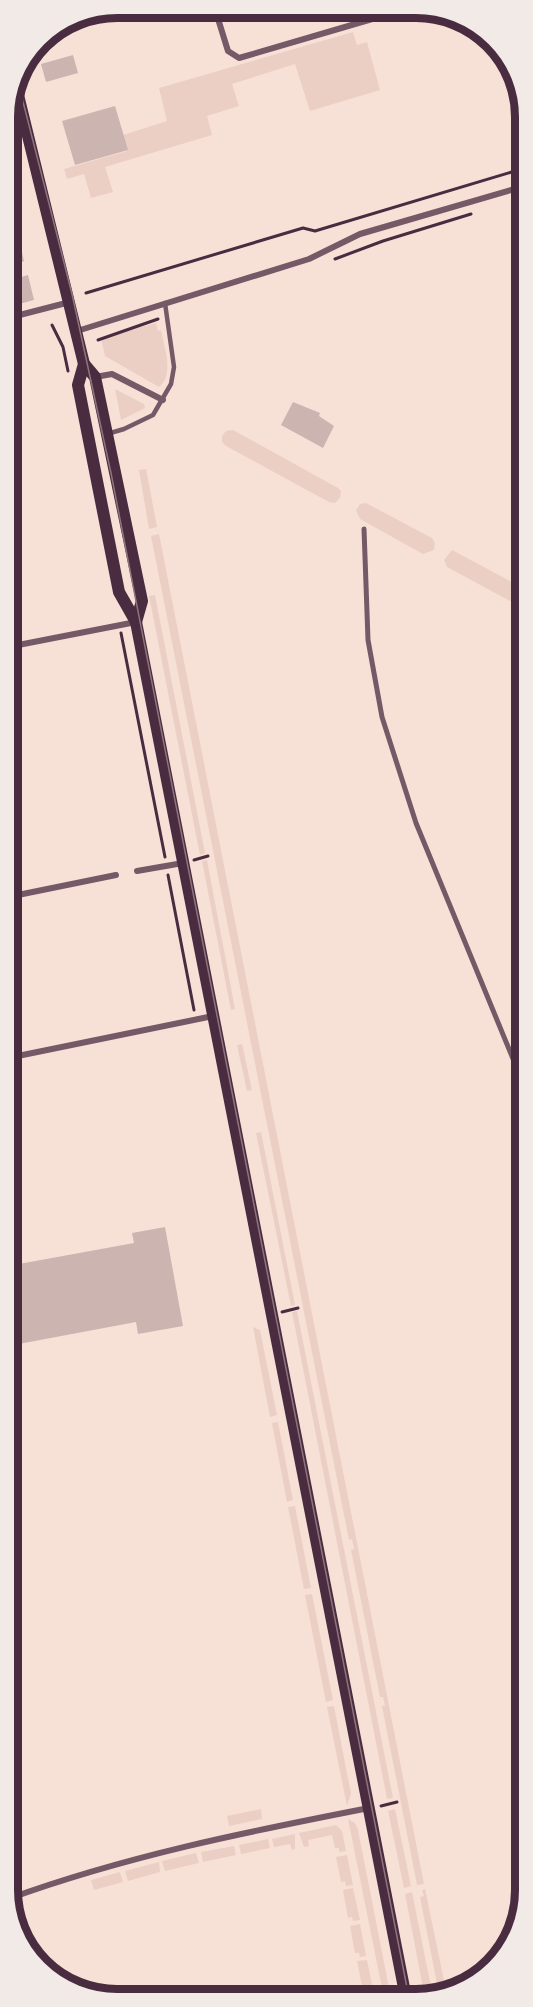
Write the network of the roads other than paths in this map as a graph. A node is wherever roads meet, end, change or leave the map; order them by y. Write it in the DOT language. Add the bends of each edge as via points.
graph roads {
  1 [pos="218,18"];
  2 [pos="376,18"];
  3 [pos="20,101"];
  4 [pos="515,189"];
  5 [pos="70,302"];
  6 [pos="165,303"];
  7 [pos="18,315"];
  8 [pos="77,331"];
  9 [pos="84,364"];
  10 [pos="95,377"];
  11 [pos="163,400"];
  12 [pos="107,434"];
  13 [pos="364,529"];
  14 [pos="136,622"];
  15 [pos="18,644"];
  16 [pos="183,862"];
  17 [pos="137,872"];
  18 [pos="116,875"];
  19 [pos="18,895"];
  20 [pos="214,1016"];
  21 [pos="18,1056"];
  22 [pos="515,1064"];
  23 [pos="369,1808"];
  24 [pos="18,1895"];
  25 [pos="404,1989"];
  1 -- 2 [label="street" via="228,51 239,58"];
  3 -- 5 [label="main road"];
  4 -- 6 [label="street" via="360,234 309,259"];
  5 -- 7 [label="street"];
  5 -- 8 [label="main road"];
  6 -- 8 [label="street"];
  6 -- 11 [label="lane" via="174,374"];
  8 -- 9 [label="main road"];
  9 -- 10 [label="main road"];
  9 -- 14 [label="main road" via="78,385 113,567 119,592"];
  10 -- 11 [label="street" via="112,374"];
  10 -- 12 [label="main road"];
  11 -- 12 [label="lane" via="149,418"];
  12 -- 14 [label="main road" via="142,601"];
  13 -- 22 [label="street" via="368,640 382,717 416,823"];
  14 -- 15 [label="street"];
  14 -- 16 [label="main road"];
  16 -- 17 [label="street"];
  16 -- 20 [label="main road"];
  18 -- 19 [label="street"];
  20 -- 21 [label="street"];
  20 -- 23 [label="main road"];
  23 -- 24 [label="street" via="177,1847"];
  23 -- 25 [label="main road"];
}
